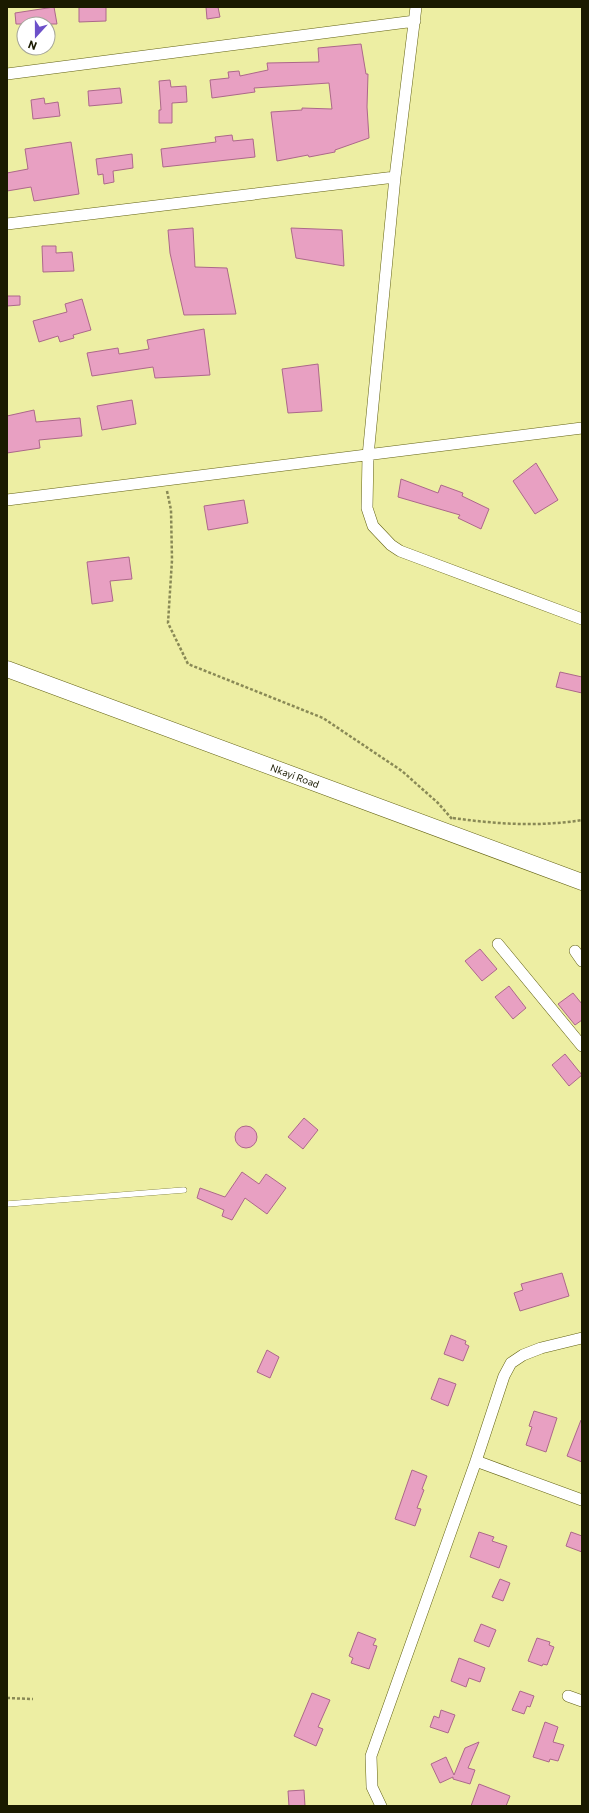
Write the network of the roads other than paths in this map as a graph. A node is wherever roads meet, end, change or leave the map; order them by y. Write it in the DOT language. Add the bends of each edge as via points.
graph roads {
  1 [pos="416,7"];
  2 [pos="414,21"];
  3 [pos="7,74"];
  4 [pos="395,177"];
  5 [pos="7,224"];
  6 [pos="582,428"];
  7 [pos="368,456"];
  8 [pos="7,500"];
  9 [pos="582,619"];
  10 [pos="7,669"];
  11 [pos="582,882"];
  12 [pos="498,944"];
  13 [pos="575,952"];
  14 [pos="582,961"];
  15 [pos="582,1046"];
  16 [pos="184,1190"];
  17 [pos="7,1204"];
  18 [pos="582,1338"];
  19 [pos="476,1461"];
  20 [pos="582,1500"];
  21 [pos="568,1696"];
  22 [pos="582,1700"];
  23 [pos="381,1806"];
  1 -- 2 [label="street"];
  2 -- 3 [label="street"];
  2 -- 4 [label="street"];
  4 -- 5 [label="street"];
  4 -- 7 [label="street"];
  6 -- 7 [label="street"];
  7 -- 8 [label="street"];
  7 -- 9 [label="street" via="367,508 373,526 391,546"];
  10 -- 11 [label="main road, Nkayi Road" via="453,826"];
  12 -- 15 [label="street"];
  13 -- 14 [label="street"];
  16 -- 17 [label="lane"];
  18 -- 19 [label="street" via="541,1348 522,1355 511,1363 504,1376"];
  19 -- 20 [label="street"];
  19 -- 23 [label="street" via="371,1756 372,1786"];
  21 -- 22 [label="street"];
}
